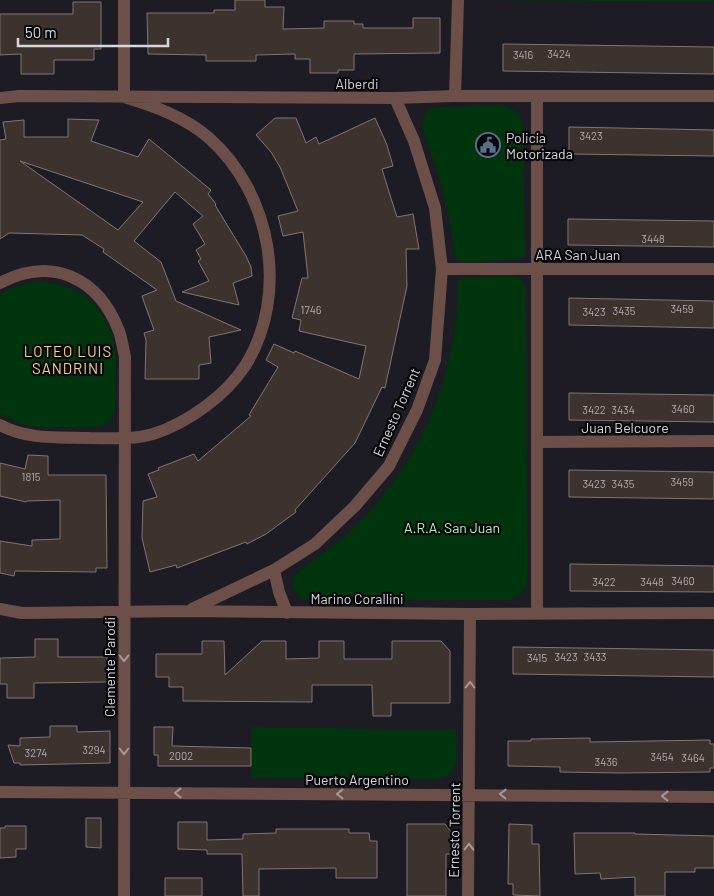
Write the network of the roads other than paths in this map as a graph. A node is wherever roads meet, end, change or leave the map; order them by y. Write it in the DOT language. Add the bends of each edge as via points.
graph roads {
  1 [pos="124,0"];
  2 [pos="458,0"];
  3 [pos="455,96"];
  4 [pos="537,96"];
  5 [pos="714,96"];
  6 [pos="124,97"];
  7 [pos="0,98"];
  8 [pos="395,98"];
  9 [pos="442,269"];
  10 [pos="537,269"];
  11 [pos="714,269"];
  12 [pos="0,283"];
  13 [pos="0,425"];
  14 [pos="126,438"];
  15 [pos="714,441"];
  16 [pos="537,442"];
  17 [pos="274,570"];
  18 [pos="0,609"];
  19 [pos="188,611"];
  20 [pos="124,612"];
  21 [pos="287,612"];
  22 [pos="537,613"];
  23 [pos="714,613"];
  24 [pos="470,614"];
  25 [pos="0,792"];
  26 [pos="124,793"];
  27 [pos="469,794"];
  28 [pos="714,797"];
  29 [pos="124,896"];
  30 [pos="468,896"];
  1 -- 6 [label="street"];
  2 -- 3 [label="street"];
  3 -- 4 [label="street, Alberdi"];
  3 -- 8 [label="street, Alberdi"];
  4 -- 5 [label="street, Alberdi"];
  4 -- 10 [label="street"];
  6 -- 7 [label="street, Alberdi"];
  6 -- 8 [label="street, Alberdi"];
  6 -- 14 [label="street" via="157,107 186,122 229,159 245,182 261,218 270,259 268,302 260,336 245,366 222,394 189,418 153,434"];
  8 -- 9 [label="street, Ernesto Torrent" via="414,141 435,208"];
  9 -- 10 [label="street, ARA San Juan"];
  9 -- 17 [label="street, Ernesto Torrent" via="435,360 417,410 389,466 356,506 315,544"];
  10 -- 11 [label="street, ARA San Juan"];
  10 -- 16 [label="street"];
  12 -- 14 [label="street, Clemente Parodi" via="16,275 60,272 97,294 120,332 125,357"];
  13 -- 14 [label="street" via="28,435"];
  14 -- 20 [label="street, Clemente Parodi"];
  15 -- 16 [label="street, Juan Belcuore"];
  16 -- 22 [label="street"];
  17 -- 19 [label="street, Ernesto Torrent"];
  17 -- 21 [label="street"];
  18 -- 20 [label="street, Marino Corallini" via="22,613"];
  19 -- 20 [label="street, Marino Corallini"];
  19 -- 21 [label="street, Marino Corallini"];
  20 -- 26 [label="street, Clemente Parodi, one-way"];
  21 -- 24 [label="street, Marino Corallini"];
  22 -- 23 [label="street, Marino Corallini"];
  22 -- 24 [label="street, Marino Corallini"];
  27 -- 24 [label="street, Ernesto Torrent, one-way"];
  25 -- 26 [label="street, Puerto Argentino"];
  27 -- 26 [label="street, Puerto Argentino, one-way"];
  26 -- 29 [label="street, Clemente Parodi"];
  28 -- 27 [label="street, Puerto Argentino, one-way"];
  30 -- 27 [label="street, Ernesto Torrent, one-way"];
}
